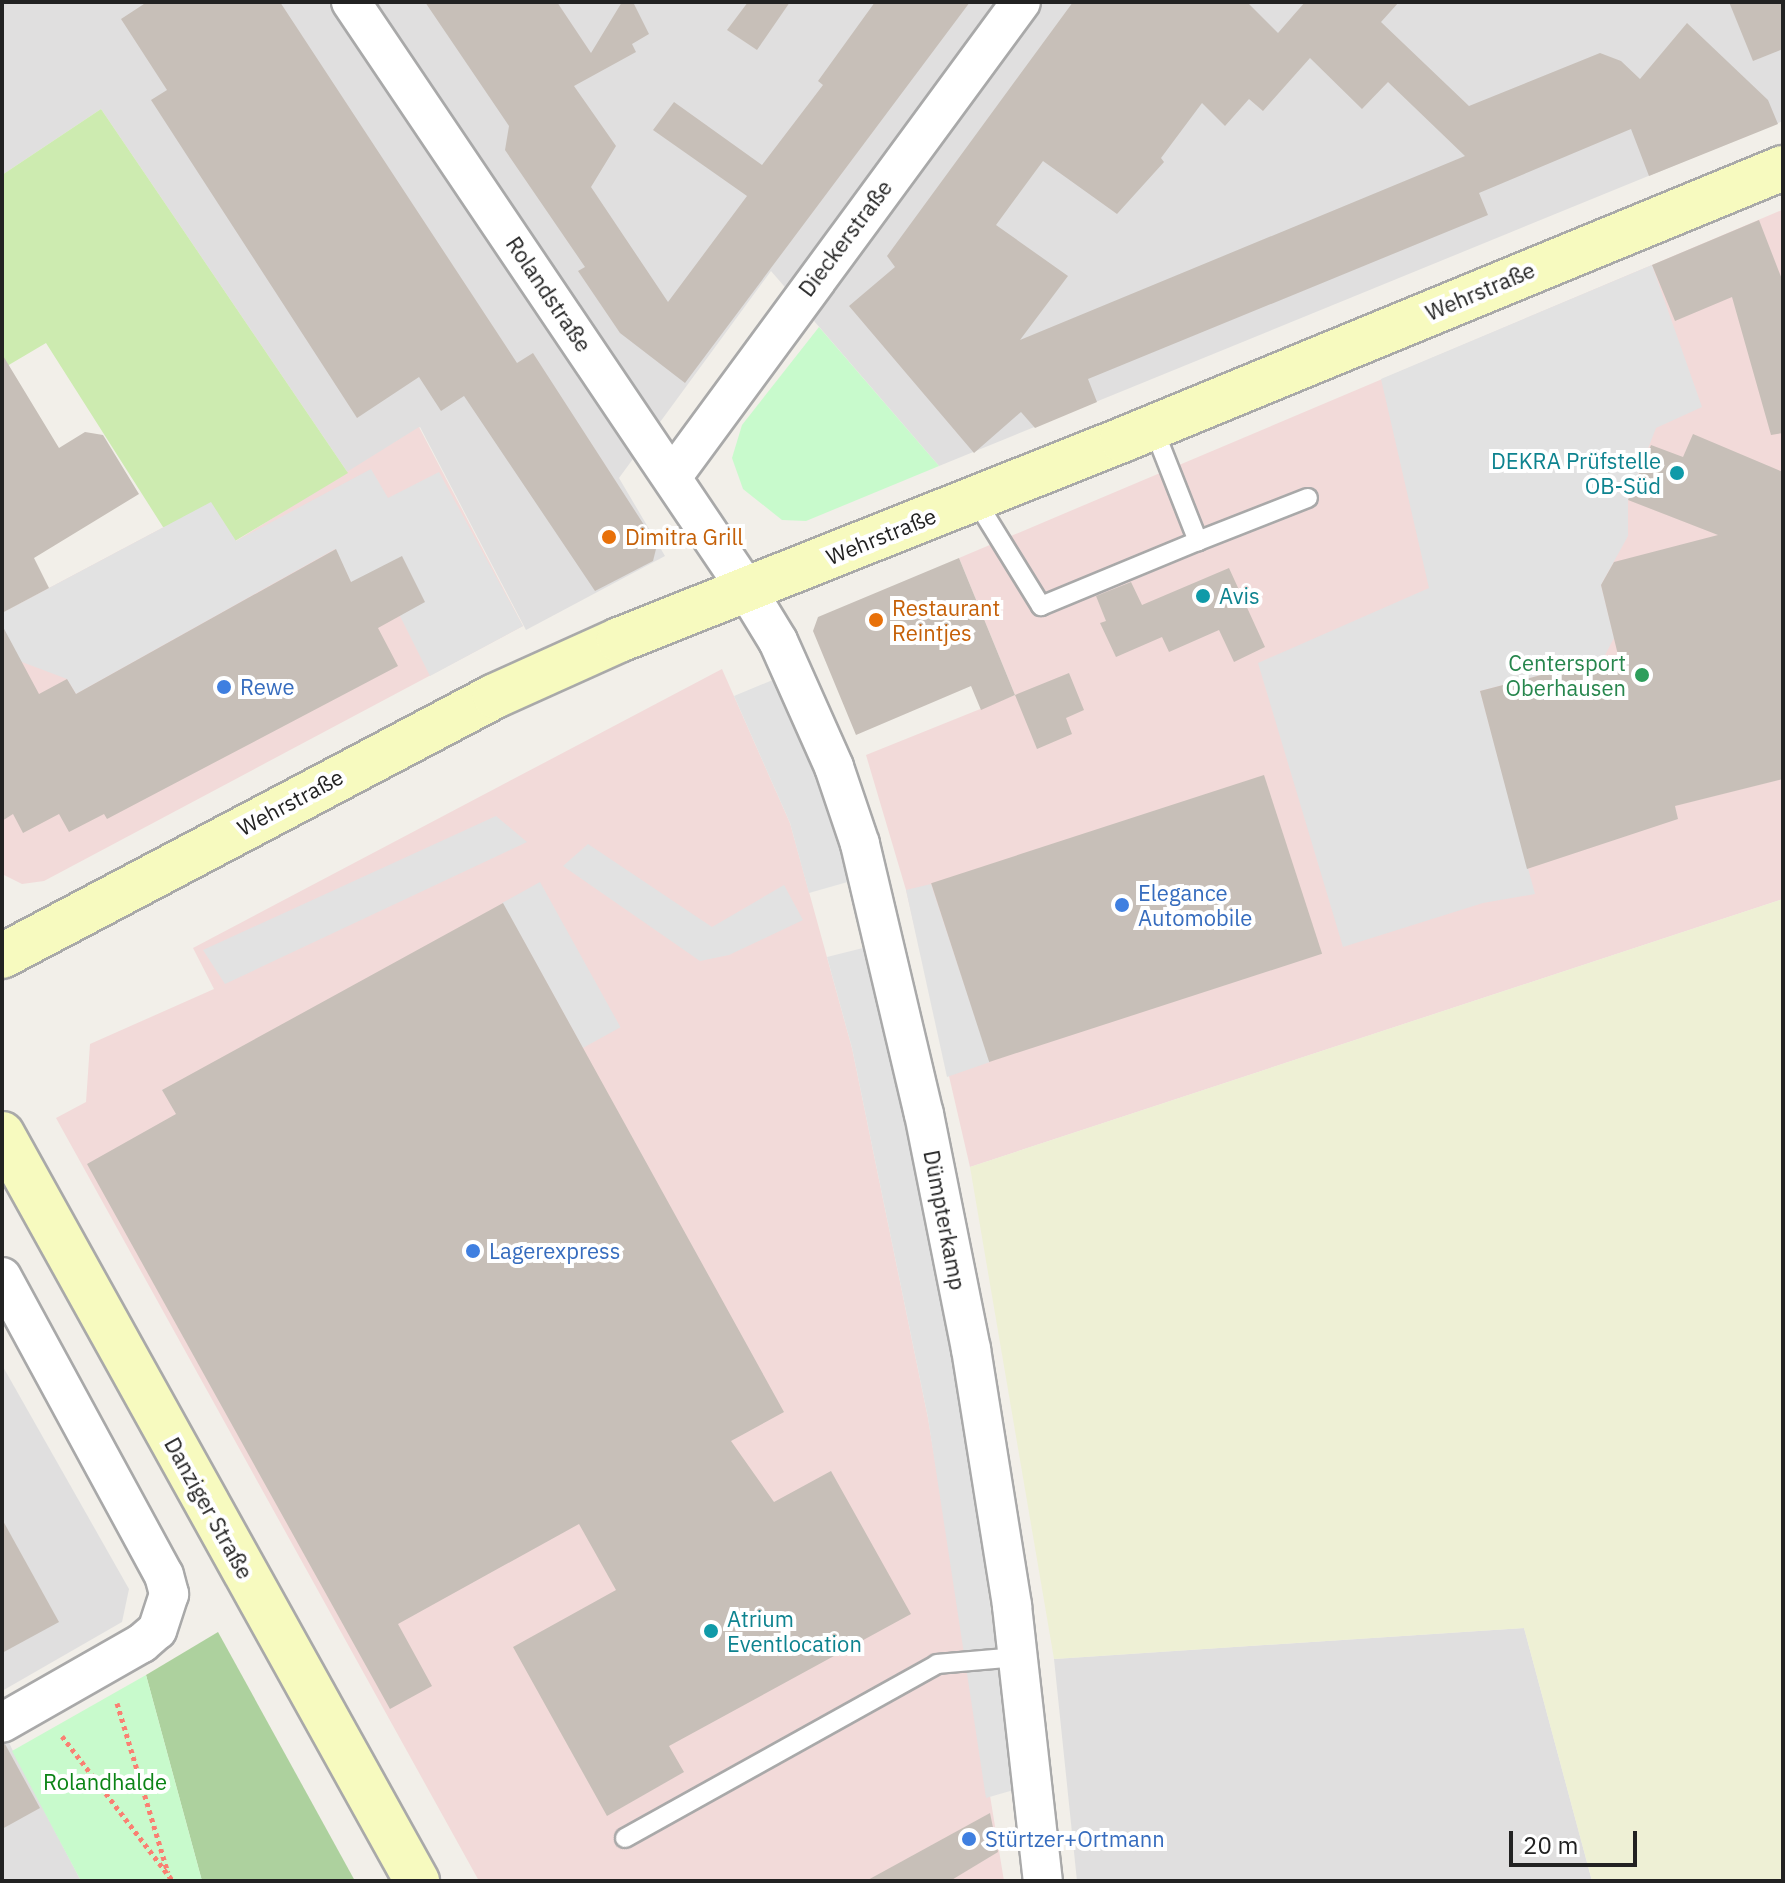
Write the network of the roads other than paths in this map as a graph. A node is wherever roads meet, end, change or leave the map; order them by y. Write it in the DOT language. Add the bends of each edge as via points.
graph roads {
  1 [pos="351,2"];
  2 [pos="1021,2"];
  3 [pos="1783,168"];
  4 [pos="1153,427"];
  5 [pos="672,477"];
  6 [pos="1308,498"];
  7 [pos="975,499"];
  8 [pos="1198,541"];
  9 [pos="745,587"];
  10 [pos="2,956"];
  11 [pos="2,1134"];
  12 [pos="2,1277"];
  13 [pos="1017,1657"];
  14 [pos="2,1723"];
  15 [pos="625,1838"];
  16 [pos="417,1881"];
  17 [pos="1043,1881"];
  1 -- 5 [label="street, Rolandstraße"];
  2 -- 5 [label="street, Dieckerstraße"];
  3 -- 4 [label="street, Wehrstraße"];
  4 -- 7 [label="street, Wehrstraße"];
  4 -- 8 [label="lane"];
  5 -- 9 [label="street, Rolandstraße"];
  6 -- 8 [label="lane"];
  7 -- 8 [label="lane" via="1041,606"];
  7 -- 9 [label="street, Wehrstraße"];
  9 -- 10 [label="street, Wehrstraße" via="495,696"];
  9 -- 13 [label="street, Dümpterkamp" via="808,701 860,844 924,1114 968,1333"];
  11 -- 16 [label="street, Danziger Straße"];
  12 -- 14 [label="street" via="164,1575 167,1612 142,1643"];
  13 -- 15 [label="lane" via="937,1664"];
  13 -- 17 [label="street, Dümpterkamp"];
}
